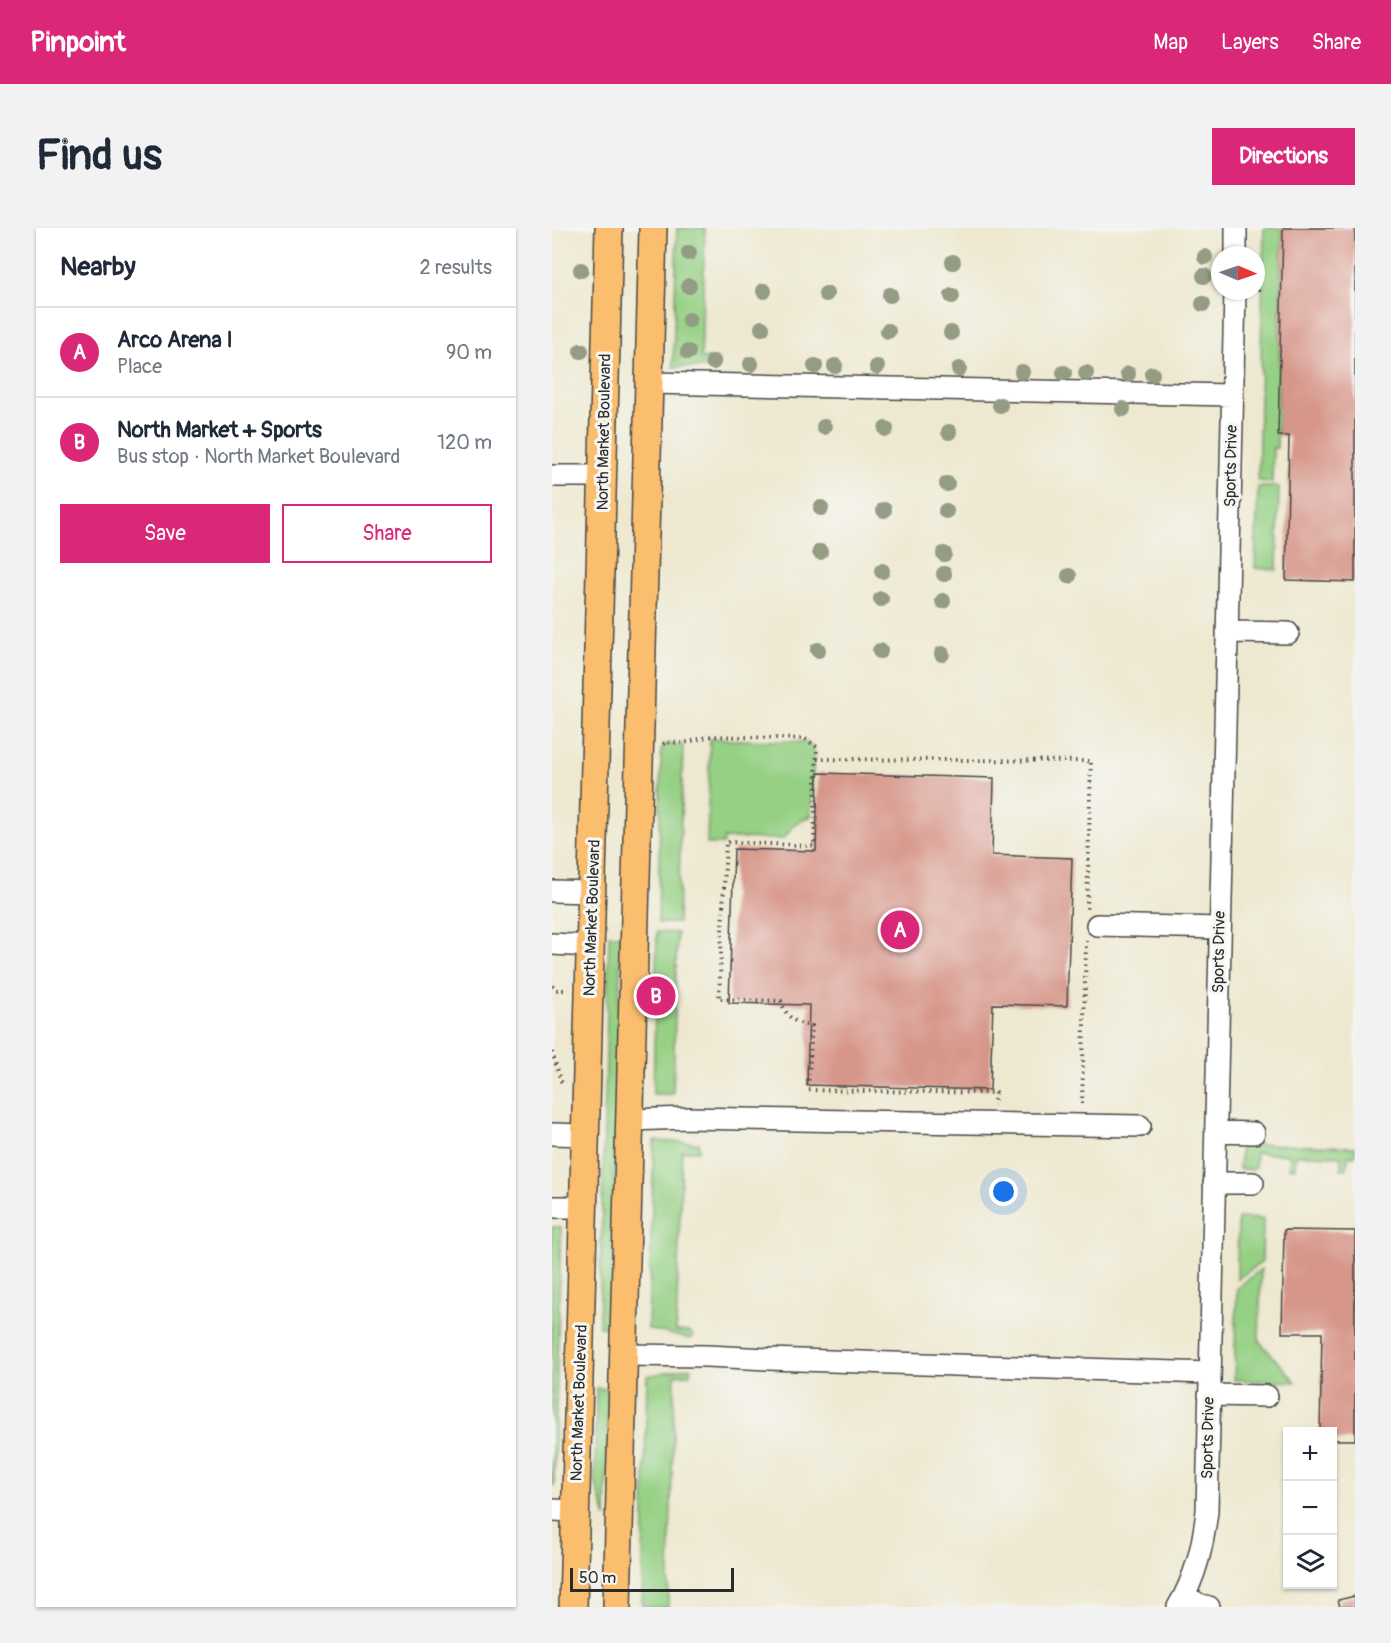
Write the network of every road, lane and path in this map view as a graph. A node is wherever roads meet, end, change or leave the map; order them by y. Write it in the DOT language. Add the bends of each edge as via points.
graph roads {
  1 [pos="609,228"];
  2 [pos="653,228"];
  3 [pos="1236,228"];
  4 [pos="1236,246"];
  5 [pos="1235,300"];
  6 [pos="649,383"];
  7 [pos="1232,395"];
  8 [pos="552,476"];
  9 [pos="602,476"];
  10 [pos="1227,632"];
  11 [pos="1288,633"];
  12 [pos="659,749"];
  13 [pos="817,759"];
  14 [pos="552,891"];
  15 [pos="593,892"];
  16 [pos="1090,925"];
  17 [pos="1220,928"];
  18 [pos="552,944"];
  19 [pos="591,946"];
  20 [pos="552,986"];
  21 [pos="570,990"];
  22 [pos="552,1052"];
  23 [pos="567,1089"];
  24 [pos="994,1112"];
  25 [pos="1081,1113"];
  26 [pos="630,1120"];
  27 [pos="1140,1126"];
  28 [pos="1216,1132"];
  29 [pos="1254,1133"];
  30 [pos="552,1134"];
  31 [pos="587,1136"];
  32 [pos="1214,1183"];
  33 [pos="1253,1183"];
  34 [pos="552,1207"];
  35 [pos="584,1207"];
  36 [pos="624,1355"];
  37 [pos="1210,1373"];
  38 [pos="1209,1395"];
  39 [pos="1267,1396"];
  40 [pos="564,1511"];
  41 [pos="1181,1601"];
  42 [pos="573,1607"];
  43 [pos="617,1607"];
  44 [pos="1209,1607"];
  1 -- 9 [label="main road, North Market Boulevard"];
  2 -- 6 [label="main road"];
  3 -- 4 [label="street"];
  5 -- 7 [label="street, Sports Drive"];
  6 -- 7 [label="street"];
  6 -- 26 [label="main road"];
  7 -- 10 [label="street, Sports Drive"];
  8 -- 9 [label="street"];
  9 -- 15 [label="main road, North Market Boulevard"];
  10 -- 11 [label="street"];
  10 -- 17 [label="street, Sports Drive"];
  12 -- 13 [label="path" via="666,742 711,736 806,739 817,747"];
  13 -- 16 [label="path" via="1091,761"];
  13 -- 24 [label="path" via="814,846 726,842 719,999 781,1001 784,1012 793,1020 812,1026 808,1090 995,1093"];
  14 -- 15 [label="street"];
  15 -- 19 [label="main road, North Market Boulevard"];
  16 -- 17 [label="street"];
  16 -- 25 [label="path"];
  17 -- 28 [label="street, Sports Drive"];
  18 -- 19 [label="street"];
  19 -- 31 [label="main road, North Market Boulevard"];
  20 -- 21 [label="path" via="556,990"];
  22 -- 23 [label="path" via="563,1089"];
  26 -- 27 [label="street"];
  26 -- 36 [label="main road"];
  28 -- 29 [label="street"];
  28 -- 32 [label="street, Sports Drive"];
  30 -- 31 [label="street"];
  31 -- 35 [label="main road, North Market Boulevard"];
  32 -- 33 [label="street"];
  32 -- 37 [label="street, Sports Drive"];
  34 -- 35 [label="street"];
  35 -- 40 [label="main road, North Market Boulevard"];
  36 -- 37 [label="street"];
  36 -- 43 [label="main road"];
  37 -- 38 [label="street, Sports Drive"];
  38 -- 39 [label="street"];
  38 -- 41 [label="street, Sports Drive" via="1204,1538 1196,1570"];
  40 -- 42 [label="main road, North Market Boulevard"];
  41 -- 44 [label="street"];
}
